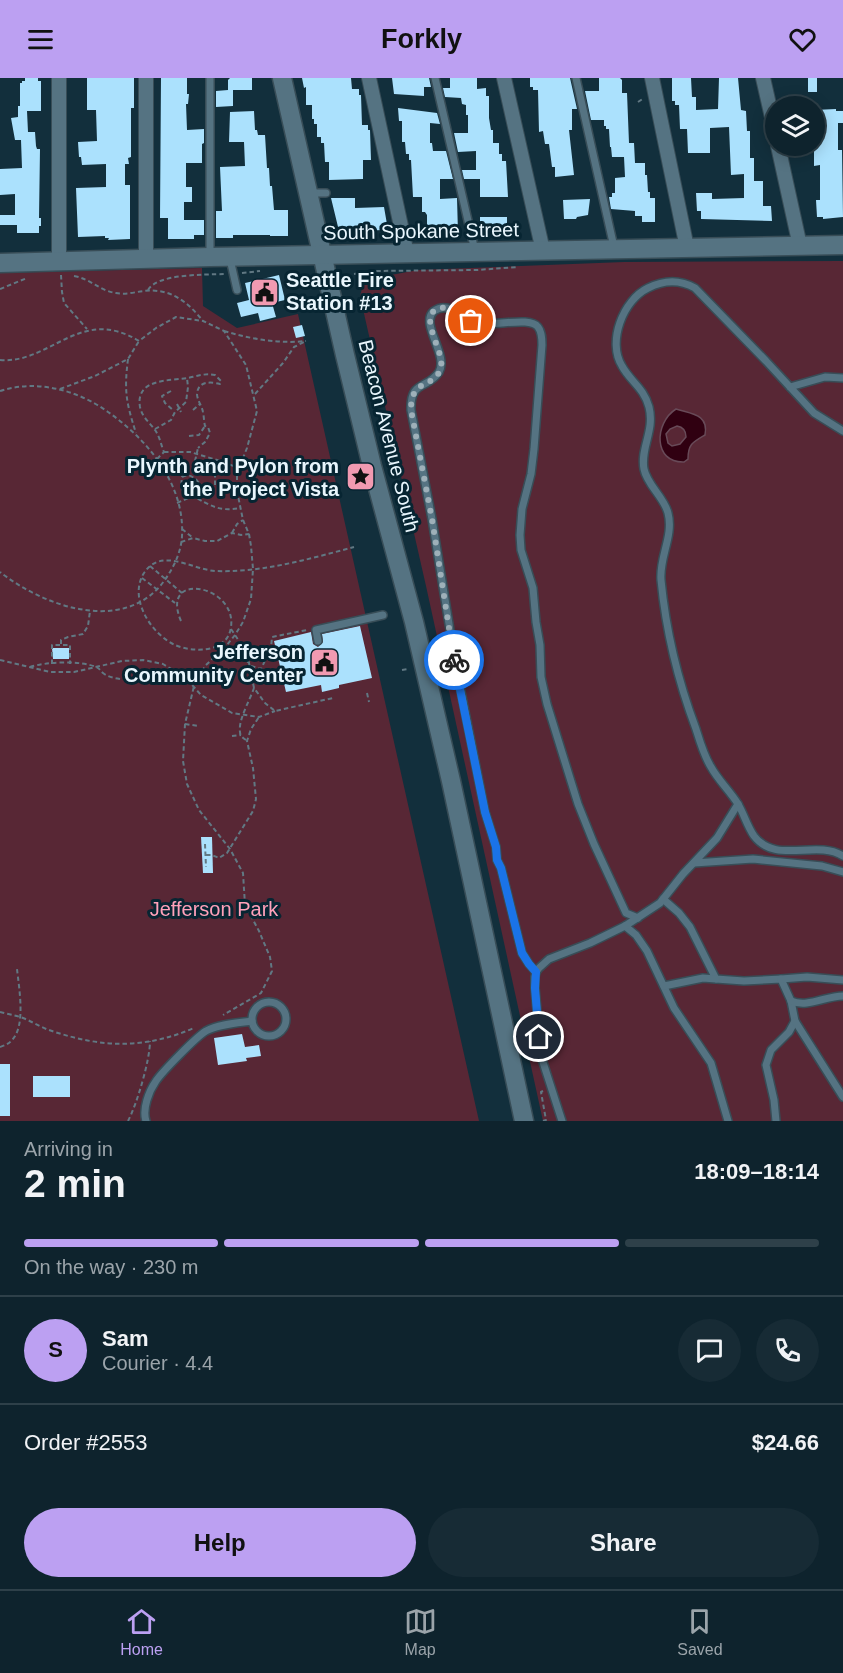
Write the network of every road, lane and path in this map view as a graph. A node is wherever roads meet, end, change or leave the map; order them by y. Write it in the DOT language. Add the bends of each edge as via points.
graph roads {
  1 [pos="59,78"];
  2 [pos="146,78"];
  3 [pos="210,78"];
  4 [pos="282,78"];
  5 [pos="369,78"];
  6 [pos="435,78"];
  7 [pos="504,78"];
  8 [pos="576,78"];
  9 [pos="652,78"];
  10 [pos="763,78"];
  11 [pos="767,96"];
  12 [pos="780,156"];
  13 [pos="307,193"];
  14 [pos="326,193"];
  15 [pos="843,245"];
  16 [pos="800,246"];
  17 [pos="687,248"];
  18 [pos="614,250"];
  19 [pos="543,251"];
  20 [pos="475,253"];
  21 [pos="407,254"];
  22 [pos="321,255"];
  23 [pos="210,257"];
  24 [pos="146,259"];
  25 [pos="0,263"];
  26 [pos="232,265"];
  27 [pos="262,271"];
  28 [pos="61,272"];
  29 [pos="33,276"];
  30 [pos="0,289"];
  31 [pos="237,290"];
  32 [pos="147,291"];
  33 [pos="203,321"];
  34 [pos="88,330"];
  35 [pos="224,331"];
  36 [pos="139,341"];
  37 [pos="128,359"];
  38 [pos="0,360"];
  39 [pos="187,378"];
  40 [pos="843,378"];
  41 [pos="790,387"];
  42 [pos="58,390"];
  43 [pos="0,391"];
  44 [pos="171,391"];
  45 [pos="254,395"];
  46 [pos="177,404"];
  47 [pos="201,404"];
  48 [pos="193,410"];
  49 [pos="178,411"];
  50 [pos="206,426"];
  51 [pos="154,429"];
  52 [pos="843,432"];
  53 [pos="137,435"];
  54 [pos="189,436"];
  55 [pos="164,452"];
  56 [pos="157,459"];
  57 [pos="239,468"];
  58 [pos="187,498"];
  59 [pos="177,503"];
  60 [pos="240,508"];
  61 [pos="243,520"];
  62 [pos="182,529"];
  63 [pos="232,533"];
  64 [pos="249,534"];
  65 [pos="194,538"];
  66 [pos="181,542"];
  67 [pos="354,547"];
  68 [pos="176,561"];
  69 [pos="150,566"];
  70 [pos="253,569"];
  71 [pos="0,572"];
  72 [pos="142,578"];
  73 [pos="166,579"];
  74 [pos="157,590"];
  75 [pos="182,593"];
  76 [pos="140,601"];
  77 [pos="176,604"];
  78 [pos="90,611"];
  79 [pos="383,615"];
  80 [pos="182,621"];
  81 [pos="231,629"];
  82 [pos="316,630"];
  83 [pos="235,635"];
  84 [pos="318,640"];
  85 [pos="61,645"];
  86 [pos="220,645"];
  87 [pos="227,645"];
  88 [pos="0,660"];
  89 [pos="52,664"];
  90 [pos="70,664"];
  91 [pos="250,665"];
  92 [pos="27,668"];
  93 [pos="98,668"];
  94 [pos="172,669"];
  95 [pos="120,679"];
  96 [pos="140,680"];
  97 [pos="194,686"];
  98 [pos="254,688"];
  99 [pos="367,693"];
  100 [pos="333,698"];
  101 [pos="369,702"];
  102 [pos="275,711"];
  103 [pos="243,716"];
  104 [pos="259,717"];
  105 [pos="185,724"];
  106 [pos="199,726"];
  107 [pos="240,735"];
  108 [pos="232,736"];
  109 [pos="247,741"];
  110 [pos="738,804"];
  111 [pos="205,844"];
  112 [pos="230,849"];
  113 [pos="206,855"];
  114 [pos="843,856"];
  115 [pos="694,863"];
  116 [pos="206,867"];
  117 [pos="843,872"];
  118 [pos="663,899"];
  119 [pos="638,918"];
  120 [pos="625,927"];
  121 [pos="17,969"];
  122 [pos="536,972"];
  123 [pos="716,979"];
  124 [pos="781,979"];
  125 [pos="843,980"];
  126 [pos="664,986"];
  127 [pos="843,996"];
  128 [pos="791,1001"];
  129 [pos="0,1012"];
  130 [pos="221,1016"];
  131 [pos="21,1017"];
  132 [pos="252,1021"];
  133 [pos="795,1021"];
  134 [pos="202,1025"];
  135 [pos="150,1041"];
  136 [pos="0,1047"];
  137 [pos="551,1089"];
  138 [pos="843,1096"];
  139 [pos="128,1121"];
  140 [pos="146,1121"];
  141 [pos="524,1121"];
  142 [pos="543,1121"];
  143 [pos="562,1121"];
  144 [pos="728,1121"];
  145 [pos="776,1121"];
  1 -- 28 [label="street"];
  2 -- 24 [label="street"];
  3 -- 23 [label="lane"];
  4 -- 13 [label="main road, Beacon Avenue South"];
  5 -- 21 [label="street" via="390,192"];
  6 -- 20 [label="lane"];
  7 -- 19 [label="street"];
  8 -- 18 [label="lane"];
  9 -- 17 [label="street"];
  10 -- 11 [label="street"];
  12 -- 16 [label="street"];
  13 -- 14 [label="lane"];
  13 -- 22 [label="main road, Beacon Avenue South"];
  15 -- 16 [label="main road, South Spokane Street"];
  16 -- 17 [label="main road, South Spokane Street"];
  17 -- 18 [label="main road, South Spokane Street"];
  18 -- 19 [label="main road, South Spokane Street"];
  19 -- 20 [label="main road, South Spokane Street"];
  20 -- 21 [label="main road, South Spokane Street"];
  21 -- 22 [label="main road, South Spokane Street"];
  22 -- 26 [label="main road, South Spokane Street"];
  22 -- 141 [label="main road, Beacon Avenue South" via="425,665"];
  23 -- 24 [label="main road, South Spokane Street"];
  23 -- 26 [label="main road, South Spokane Street"];
  24 -- 28 [label="main road, South Spokane Street"];
  25 -- 28 [label="main road, South Spokane Street"];
  26 -- 27 [label="path"];
  26 -- 31 [label="lane"];
  26 -- 32 [label="path" via="157,281"];
  28 -- 32 [label="path" via="85,278 114,293"];
  28 -- 34 [label="path" via="64,303"];
  29 -- 30 [label="path"];
  32 -- 33 [label="path" via="162,291 179,298"];
  33 -- 35 [label="path"];
  33 -- 36 [label="path" via="176,317"];
  34 -- 36 [label="path" via="111,329"];
  34 -- 38 [label="path" via="36,352"];
  35 -- 45 [label="path" via="246,365"];
  35 -- 45 [label="path" via="287,343 306,341 294,347"];
  36 -- 37 [label="path"];
  37 -- 42 [label="path"];
  37 -- 53 [label="path" via="127,404"];
  39 -- 47 [label="path" via="210,374 219,377 218,384 209,381 202,385 197,394"];
  39 -- 49 [label="path" via="186,402"];
  39 -- 51 [label="path" via="152,383 141,396 141,410"];
  40 -- 41 [label="lane" via="825,377"];
  41 -- 52 [label="lane" via="814,413"];
  41 -- 110 [label="lane" via="695,288 685,283 666,281 644,290 635,296 620,320 618,356 646,397 651,417 644,471 668,513 669,535 661,569 676,669 710,767"];
  42 -- 43 [label="path" via="28,386"];
  42 -- 53 [label="path" via="98,405"];
  44 -- 49 [label="path" via="162,396 165,403"];
  45 -- 57 [label="path" via="257,411"];
  46 -- 49 [label="path"];
  47 -- 48 [label="path"];
  47 -- 50 [label="path"];
  49 -- 51 [label="path"];
  50 -- 54 [label="path" via="199,435"];
  50 -- 58 [label="path, bridge" via="210,433 198,448 195,461 205,472 215,475 215,485 205,488 189,474 185,475 181,487"];
  51 -- 55 [label="path"];
  53 -- 56 [label="path"];
  55 -- 56 [label="path"];
  55 -- 57 [label="path" via="190,452"];
  56 -- 59 [label="path"];
  57 -- 60 [label="path"];
  58 -- 59 [label="path"];
  58 -- 60 [label="path" via="193,496 214,508"];
  59 -- 62 [label="path"];
  60 -- 61 [label="path"];
  61 -- 63 [label="path"];
  61 -- 64 [label="path"];
  62 -- 65 [label="path"];
  62 -- 66 [label="path"];
  63 -- 64 [label="path"];
  63 -- 65 [label="path" via="217,541"];
  64 -- 70 [label="path"];
  65 -- 66 [label="path"];
  66 -- 68 [label="path"];
  67 -- 70 [label="path"];
  68 -- 69 [label="path" via="164,560"];
  68 -- 70 [label="path" via="212,570"];
  68 -- 73 [label="path"];
  69 -- 72 [label="path"];
  69 -- 73 [label="path"];
  70 -- 83 [label="path" via="251,599"];
  71 -- 78 [label="path" via="44,600"];
  72 -- 74 [label="path"];
  72 -- 76 [label="path"];
  73 -- 74 [label="path"];
  73 -- 75 [label="path"];
  74 -- 76 [label="path"];
  74 -- 77 [label="path"];
  75 -- 77 [label="path"];
  75 -- 81 [label="path" via="198,588 220,598 231,616"];
  76 -- 78 [label="path" via="117,610"];
  76 -- 86 [label="path" via="158,633 175,645 208,650"];
  77 -- 80 [label="path"];
  78 -- 85 [label="path" via="83,634 61,640"];
  79 -- 82 [label="lane"];
  81 -- 83 [label="path"];
  81 -- 86 [label="path"];
  82 -- 84 [label="lane"];
  82 -- 91 [label="path" via="272,637 261,669"];
  83 -- 87 [label="path"];
  83 -- 91 [label="path"];
  85 -- 89 [label="path" via="52,645"];
  85 -- 90 [label="path" via="70,645"];
  86 -- 87 [label="path"];
  87 -- 91 [label="path"];
  87 -- 97 [label="path" via="205,666"];
  88 -- 92 [label="path"];
  89 -- 90 [label="path"];
  89 -- 92 [label="path"];
  90 -- 93 [label="path"];
  91 -- 98 [label="path"];
  92 -- 93 [label="path" via="50,672"];
  93 -- 94 [label="path" via="143,660 163,663"];
  93 -- 95 [label="path" via="111,678"];
  94 -- 96 [label="path"];
  94 -- 97 [label="path"];
  97 -- 103 [label="path" via="201,695"];
  97 -- 105 [label="path"];
  98 -- 102 [label="path"];
  98 -- 103 [label="path"];
  99 -- 101 [label="path"];
  100 -- 102 [label="path"];
  102 -- 104 [label="path"];
  103 -- 104 [label="path"];
  103 -- 107 [label="path"];
  104 -- 109 [label="path"];
  105 -- 106 [label="path"];
  105 -- 112 [label="path" via="183,761 187,784 199,810"];
  107 -- 108 [label="path"];
  107 -- 109 [label="path"];
  109 -- 112 [label="path" via="256,799"];
  110 -- 114 [label="lane" via="753,835 772,849 832,850"];
  110 -- 115 [label="lane" via="717,838"];
  111 -- 113 [label="path"];
  112 -- 113 [label="path" via="219,858"];
  112 -- 130 [label="path" via="243,873 245,905 270,957 272,971 261,993"];
  113 -- 116 [label="path"];
  115 -- 117 [label="lane" via="753,859"];
  115 -- 118 [label="lane"];
  118 -- 119 [label="lane"];
  118 -- 123 [label="lane" via="690,927"];
  119 -- 120 [label="lane"];
  119 -- 122 [label="lane" via="626,913 594,844 578,804 541,677 534,588 520,535 534,449 542,345 539,329 525,321 484,324 450,308 436,309 430,317 440,352 440,371 414,392 411,410 485,812 522,953"];
  120 -- 122 [label="lane" via="549,960"];
  120 -- 126 [label="lane" via="636,934"];
  121 -- 131 [label="path"];
  122 -- 137 [label="lane" via="536,1018"];
  123 -- 124 [label="lane"];
  123 -- 126 [label="lane"];
  124 -- 125 [label="lane"];
  124 -- 128 [label="lane"];
  126 -- 144 [label="lane" via="711,1064"];
  127 -- 128 [label="lane" via="800,1004"];
  128 -- 133 [label="lane"];
  129 -- 131 [label="path"];
  131 -- 135 [label="path" via="84,1041 122,1045"];
  131 -- 136 [label="path" via="13,1040"];
  132 -- 132 [label="lane" via="255,1010 270,1002 280,1006 286,1016 285,1027 272,1036 256,1031"];
  132 -- 140 [label="lane" via="207,1030 197,1038 156,1081 147,1102"];
  133 -- 138 [label="lane"];
  133 -- 145 [label="lane" via="771,1050 766,1065"];
  134 -- 135 [label="path"];
  135 -- 139 [label="path" via="149,1056"];
  137 -- 142 [label="path" via="541,1092 546,1120"];
  137 -- 143 [label="lane"];
}
